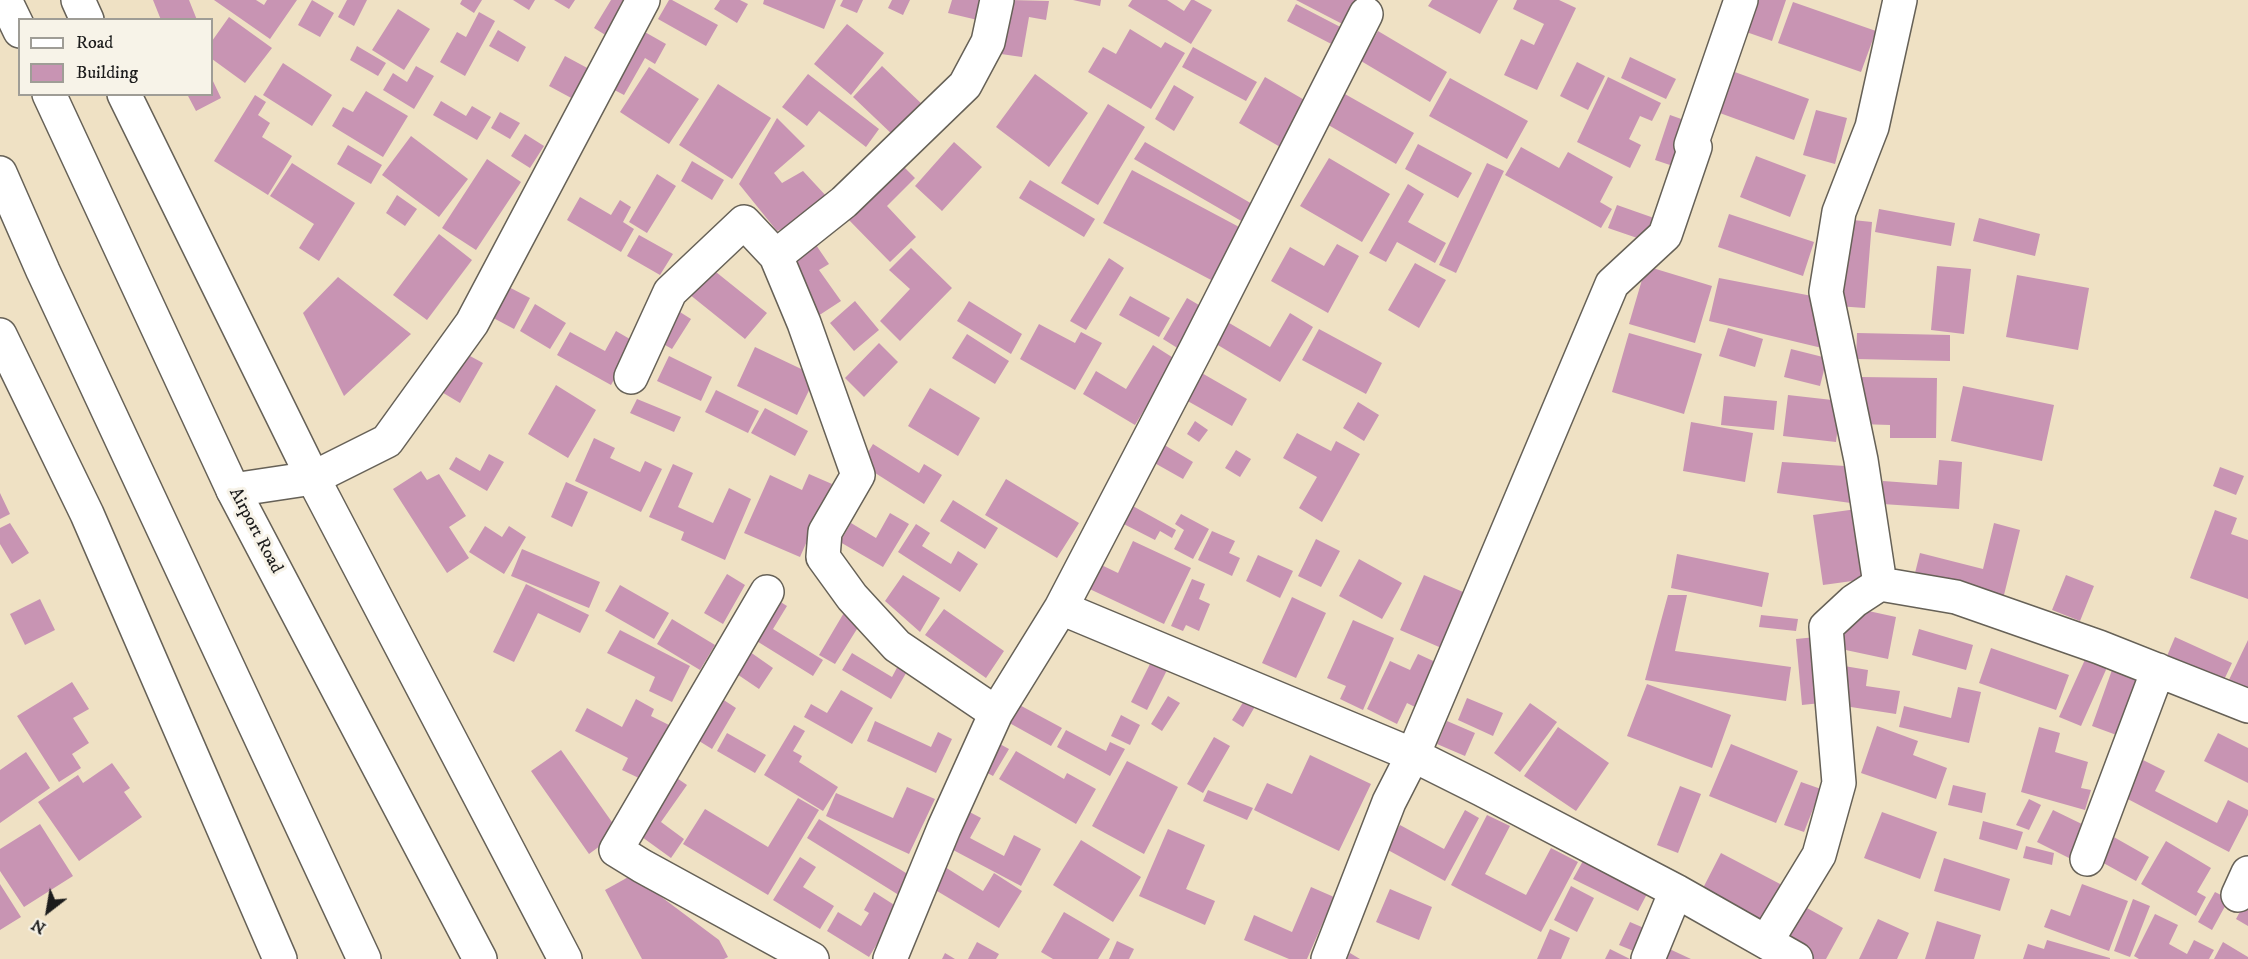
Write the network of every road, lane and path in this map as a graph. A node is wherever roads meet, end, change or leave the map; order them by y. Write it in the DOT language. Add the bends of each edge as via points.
graph roads {
  1 [pos="5,0"];
  2 [pos="78,0"];
  3 [pos="643,0"];
  4 [pos="997,0"];
  5 [pos="1741,0"];
  6 [pos="1900,0"];
  7 [pos="1366,14"];
  8 [pos="86,18"];
  9 [pos="18,27"];
  10 [pos="50,96"];
  11 [pos="125,96"];
  12 [pos="0,173"];
  13 [pos="776,256"];
  14 [pos="0,335"];
  15 [pos="630,377"];
  16 [pos="314,478"];
  17 [pos="233,490"];
  18 [pos="1880,584"];
  19 [pos="767,592"];
  20 [pos="1061,608"];
  21 [pos="2158,670"];
  22 [pos="2248,706"];
  23 [pos="996,713"];
  24 [pos="1413,755"];
  25 [pos="2087,859"];
  26 [pos="1676,891"];
  27 [pos="1766,942"];
  28 [pos="280,959"];
  29 [pos="364,959"];
  30 [pos="480,959"];
  31 [pos="565,959"];
  32 [pos="812,959"];
  33 [pos="890,959"];
  34 [pos="1328,959"];
  35 [pos="1648,959"];
  36 [pos="1796,959"];
  1 -- 9 [label="street"];
  2 -- 8 [label="street"];
  3 -- 16 [label="street" via="472,323 387,441"];
  4 -- 13 [label="street" via="988,42 965,85 844,202"];
  5 -- 24 [label="street" via="1665,236 1612,284"];
  6 -- 18 [label="street" via="1872,127 1839,212 1826,292 1861,460"];
  7 -- 20 [label="street"];
  10 -- 17 [label="street, Airport Road"];
  11 -- 16 [label="street"];
  12 -- 29 [label="street"];
  13 -- 15 [label="street" via="744,222 670,292"];
  13 -- 23 [label="street" via="858,475 825,532 823,557 852,597 897,646"];
  14 -- 28 [label="street" via="87,514"];
  16 -- 17 [label="street"];
  16 -- 31 [label="street"];
  17 -- 30 [label="street, Airport Road"];
  18 -- 21 [label="street" via="1956,597"];
  18 -- 27 [label="street" via="1826,627 1839,783 1819,855"];
  19 -- 32 [label="street" via="616,850"];
  20 -- 23 [label="street"];
  20 -- 24 [label="street"];
  21 -- 22 [label="street"];
  21 -- 25 [label="street"];
  23 -- 33 [label="street"];
  24 -- 26 [label="street"];
  24 -- 34 [label="street" via="1389,802"];
  26 -- 27 [label="street"];
  26 -- 35 [label="street"];
  27 -- 36 [label="street"];
}
